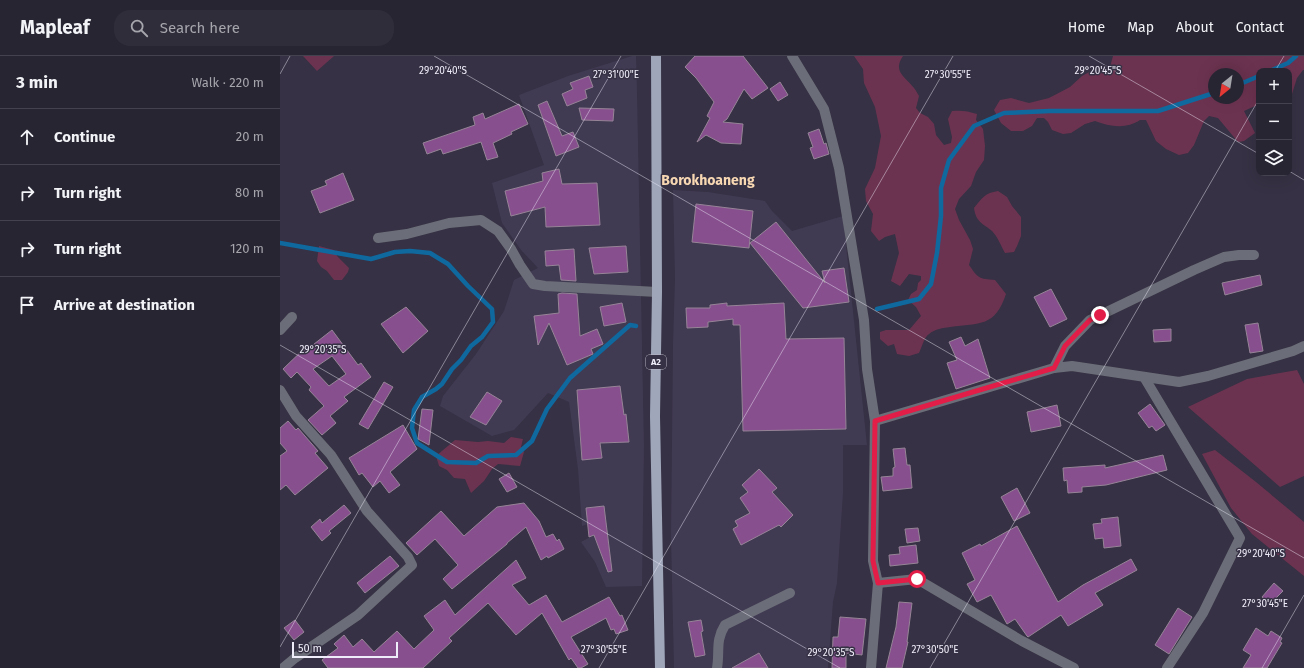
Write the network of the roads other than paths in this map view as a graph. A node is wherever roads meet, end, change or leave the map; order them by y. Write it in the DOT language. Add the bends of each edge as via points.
graph roads {
  1 [pos="656,56"];
  2 [pos="792,56"];
  3 [pos="378,238"];
  4 [pos="1254,255"];
  5 [pos="657,292"];
  6 [pos="292,317"];
  7 [pos="280,330"];
  8 [pos="1304,346"];
  9 [pos="1054,368"];
  10 [pos="1144,377"];
  11 [pos="280,390"];
  12 [pos="875,421"];
  13 [pos="878,583"];
  14 [pos="790,593"];
  15 [pos="283,668"];
  16 [pos="660,668"];
  17 [pos="717,668"];
  18 [pos="871,668"];
  19 [pos="1074,668"];
  20 [pos="1167,668"];
  1 -- 5 [label="main road, A2"];
  2 -- 12 [label="street" via="824,109 839,168 864,320 867,369"];
  3 -- 5 [label="street" via="407,234 449,223 481,220 498,231 534,284"];
  4 -- 9 [label="street" via="1224,257 1090,320 1065,346"];
  5 -- 16 [label="main road, A2" via="655,416"];
  6 -- 7 [label="street"];
  8 -- 10 [label="street" via="1208,376 1179,382"];
  9 -- 10 [label="street" via="1072,366"];
  9 -- 12 [label="street"];
  10 -- 20 [label="street" via="1240,538 1203,613"];
  11 -- 15 [label="street" via="296,416 331,456 367,510 412,565 358,615"];
  12 -- 13 [label="street" via="873,561"];
  13 -- 18 [label="street"];
  13 -- 19 [label="street" via="917,579 1022,641"];
  14 -- 17 [label="street" via="725,625 718,644"];
}
